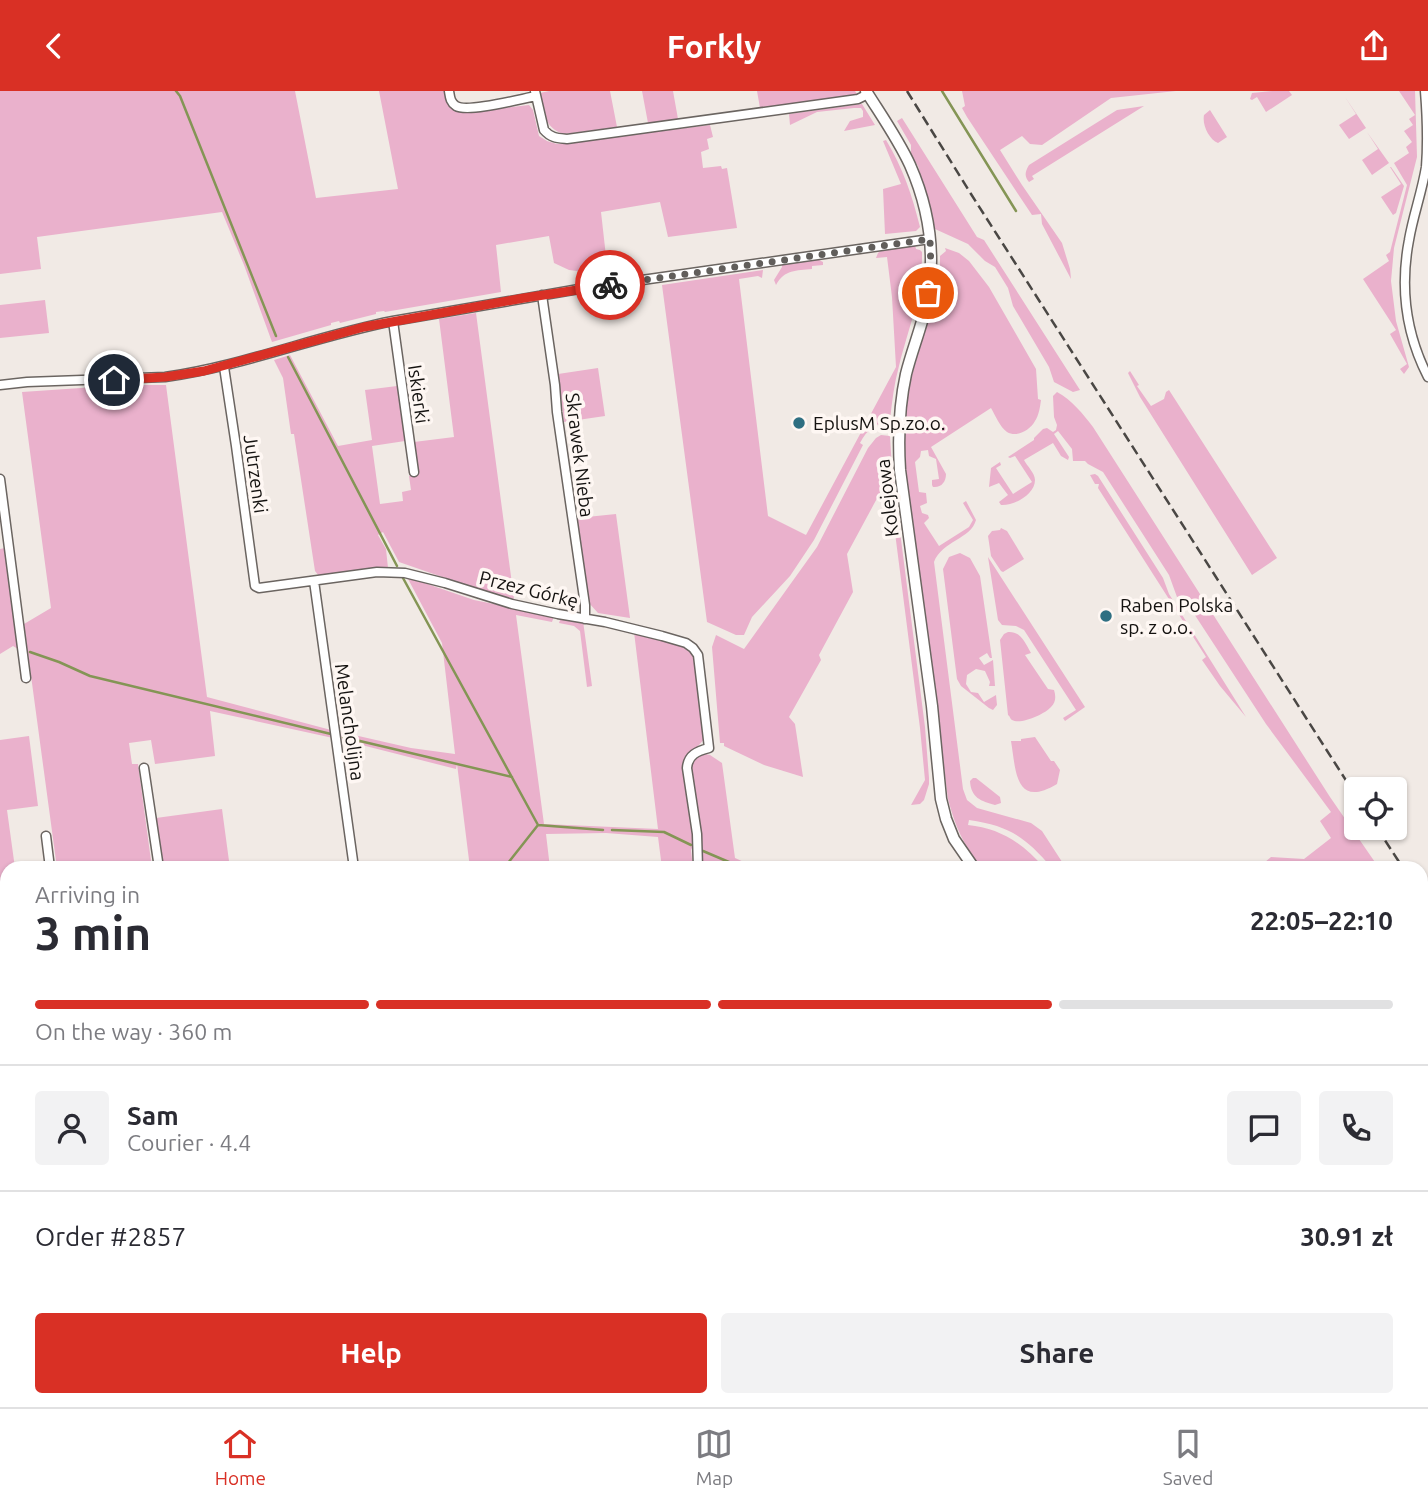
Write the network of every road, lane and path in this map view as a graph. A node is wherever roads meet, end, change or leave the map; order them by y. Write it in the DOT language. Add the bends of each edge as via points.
graph roads {
  1 [pos="449,91"];
  2 [pos="1425,91"];
  3 [pos="867,93"];
  4 [pos="535,94"];
  5 [pos="930,239"];
  6 [pos="542,295"];
  7 [pos="393,321"];
  8 [pos="224,367"];
  9 [pos="1428,377"];
  10 [pos="0,385"];
  11 [pos="414,472"];
  12 [pos="0,479"];
  13 [pos="314,581"];
  14 [pos="255,586"];
  15 [pos="585,619"];
  16 [pos="26,678"];
  17 [pos="144,768"];
  18 [pos="46,836"];
  19 [pos="49,861"];
  20 [pos="158,861"];
  21 [pos="353,861"];
  22 [pos="698,861"];
  23 [pos="969,861"];
  1 -- 4 [label="street" via="453,104 465,109"];
  2 -- 9 [label="street" via="1426,165 1409,239 1405,287 1412,339"];
  3 -- 4 [label="street" via="858,99 567,139 544,130"];
  3 -- 5 [label="street, Kolejowa" via="916,179"];
  5 -- 6 [label="street"];
  5 -- 23 [label="street, Kolejowa" via="927,302 902,398 900,470 941,799 951,832"];
  6 -- 7 [label="street"];
  6 -- 15 [label="street, Skrawek Nieba"];
  7 -- 8 [label="street"];
  7 -- 11 [label="street, Iskierki"];
  8 -- 10 [label="street" via="165,377"];
  8 -- 14 [label="street, Jutrzenki"];
  12 -- 16 [label="street"];
  13 -- 14 [label="street, Przez Górkę"];
  13 -- 15 [label="street, Przez Górkę" via="405,573 512,604"];
  13 -- 21 [label="street, Melancholijna"];
  15 -- 22 [label="street, Przez Górkę" via="686,643 698,655 709,748 690,758 687,768"];
  17 -- 20 [label="street"];
  18 -- 19 [label="street"];
}
